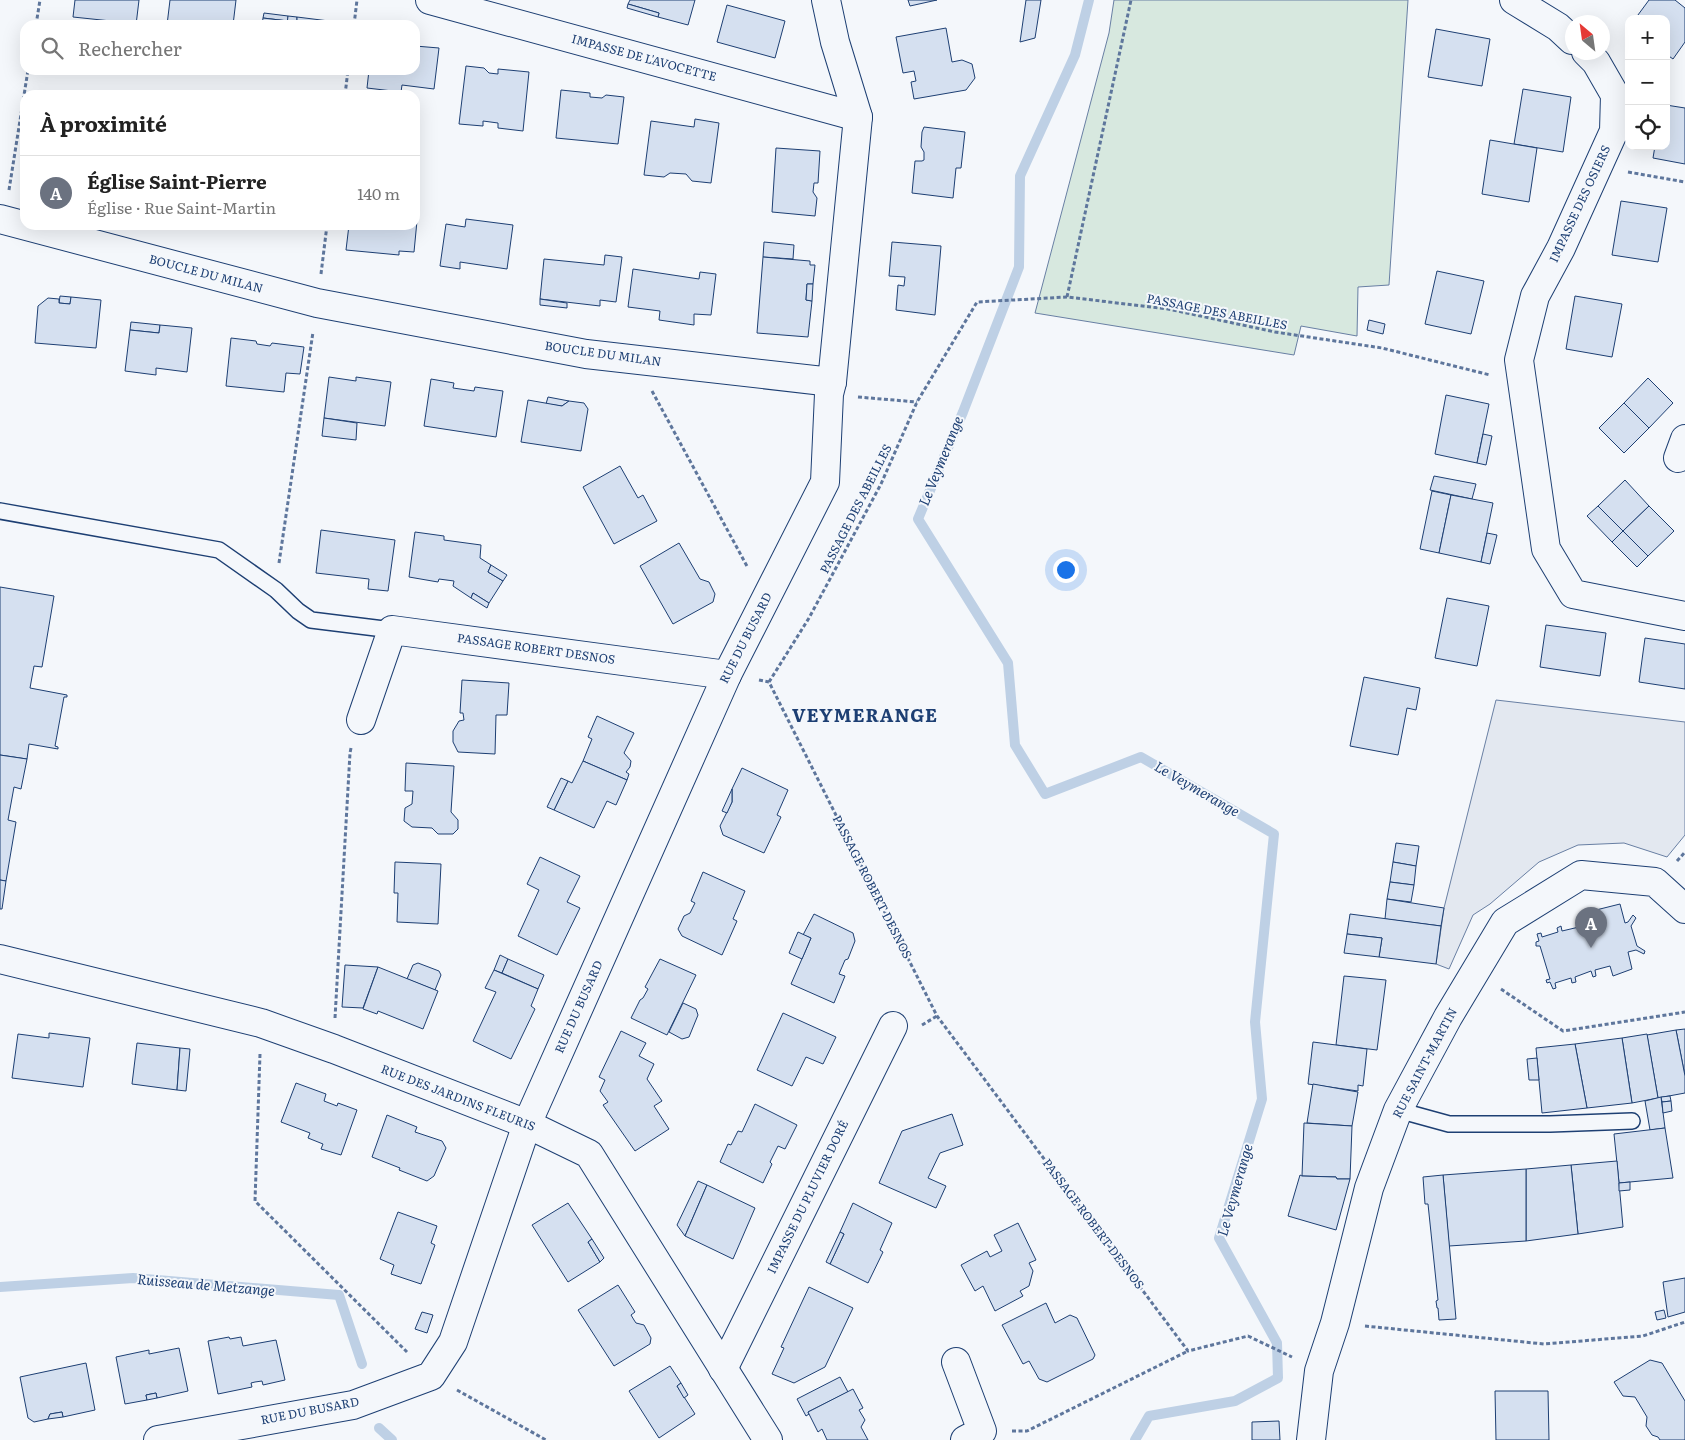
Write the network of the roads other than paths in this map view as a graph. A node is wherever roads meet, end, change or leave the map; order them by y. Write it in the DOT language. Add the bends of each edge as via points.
graph roads {
  1 [pos="430,0"];
  2 [pos="826,0"];
  3 [pos="1514,0"];
  4 [pos="1565,34"];
  5 [pos="1594,60"];
  6 [pos="858,117"];
  7 [pos="2,220"];
  8 [pos="20,225"];
  9 [pos="40,230"];
  10 [pos="830,388"];
  11 [pos="0,511"];
  12 [pos="1685,616"];
  13 [pos="392,630"];
  14 [pos="727,675"];
  15 [pos="361,720"];
  16 [pos="1685,909"];
  17 [pos="0,959"];
  18 [pos="893,1026"];
  19 [pos="1398,1110"];
  20 [pos="1632,1122"];
  21 [pos="527,1124"];
  22 [pos="956,1362"];
  23 [pos="723,1369"];
  24 [pos="973,1435"];
  25 [pos="204,1436"];
  26 [pos="158,1440"];
  27 [pos="768,1440"];
  28 [pos="1311,1440"];
  1 -- 6 [label="street, IMPASSE DE L'AVOCETTE"];
  2 -- 6 [label="street"];
  3 -- 4 [label="street"];
  5 -- 12 [label="street, IMPASSE DES OSIERS" via="1615,95 1614,132 1561,248 1534,296 1520,371 1546,549 1573,594"];
  6 -- 10 [label="street"];
  7 -- 8 [label="street, BOUCLE DU MILAN"];
  9 -- 10 [label="street, BOUCLE DU MILAN" via="317,303 586,354"];
  10 -- 14 [label="street, RUE DU BUSARD" via="825,482"];
  11 -- 13 [label="lane" via="219,550 276,590 311,620"];
  13 -- 14 [label="street, PASSAGE ROBERT DESNOS"];
  13 -- 15 [label="street"];
  14 -- 21 [label="street, RUE DU BUSARD"];
  16 -- 19 [label="street, RUE SAINT-MARTIN" via="1655,882 1581,875 1505,922"];
  17 -- 21 [label="street, RUE DES JARDINS FLEURIS" via="261,1024"];
  18 -- 23 [label="street, IMPASSE DU PLUVIER DORÉ"];
  19 -- 20 [label="lane" via="1449,1124"];
  19 -- 28 [label="street, RUE SAINT-MARTIN" via="1369,1188 1335,1323 1319,1370"];
  21 -- 23 [label="street, RUE DES JARDINS FLEURIS" via="589,1154"];
  21 -- 25 [label="street, RUE DU BUSARD" via="453,1342 430,1376 353,1405"];
  22 -- 24 [label="street"];
  23 -- 27 [label="street, RUE DES JARDINS FLEURIS"];
  25 -- 26 [label="street, RUE DU BUSARD"];
}
